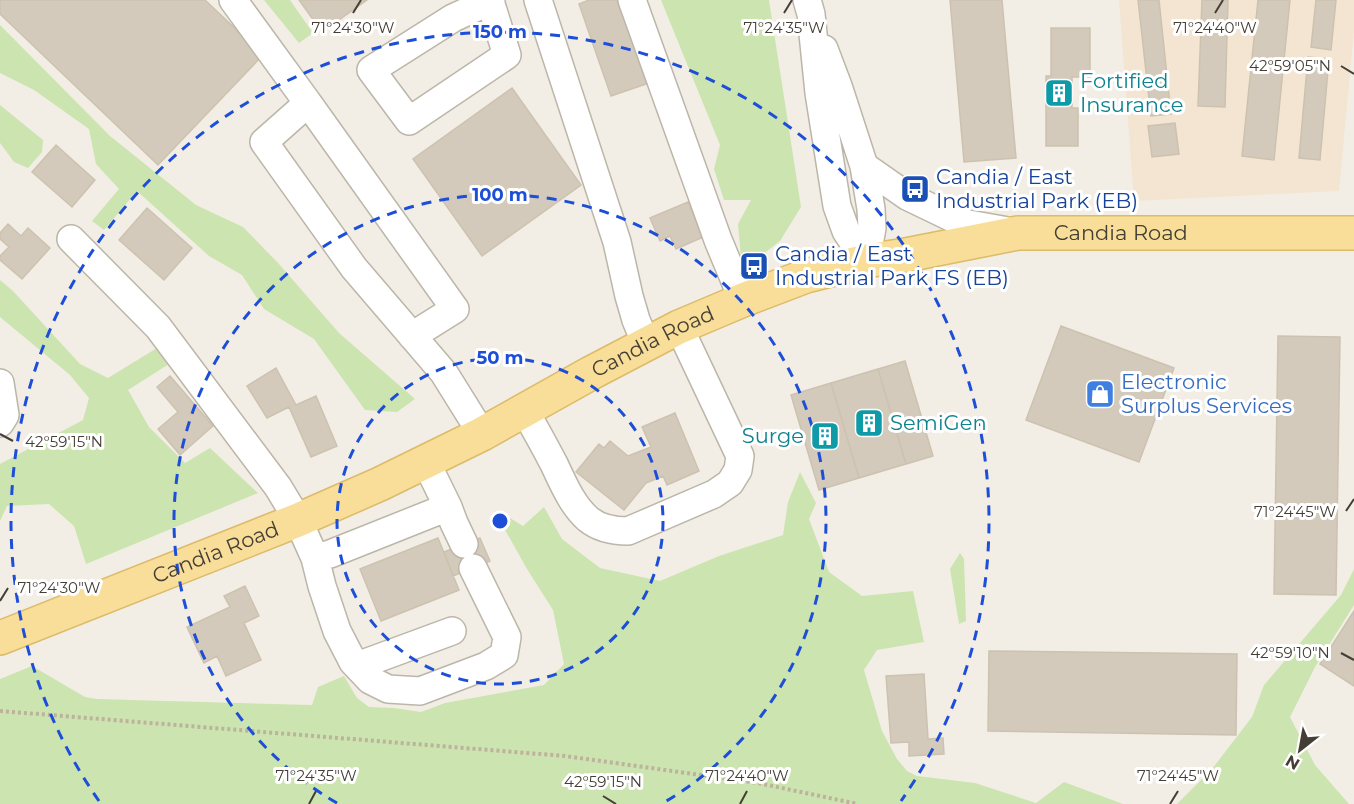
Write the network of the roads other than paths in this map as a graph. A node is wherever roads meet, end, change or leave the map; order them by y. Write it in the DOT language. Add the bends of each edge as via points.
graph roads {
  1 [pos="233,0"];
  2 [pos="490,0"];
  3 [pos="538,0"];
  4 [pos="632,0"];
  5 [pos="809,7"];
  6 [pos="308,104"];
  7 [pos="864,166"];
  8 [pos="1018,233"];
  9 [pos="1354,233"];
  10 [pos="71,239"];
  11 [pos="866,261"];
  12 [pos="743,300"];
  13 [pos="679,327"];
  14 [pos="412,336"];
  15 [pos="646,344"];
  16 [pos="0,383"];
  17 [pos="524,410"];
  18 [pos="0,423"];
  19 [pos="482,434"];
  20 [pos="426,462"];
  21 [pos="448,507"];
  22 [pos="298,519"];
  23 [pos="315,558"];
  24 [pos="453,631"];
  25 [pos="0,638"];
  26 [pos="357,666"];
  1 -- 6 [label="street"];
  2 -- 2 [label="street" via="453,18 371,70 409,121 507,55"];
  3 -- 15 [label="street" via="614,232 636,320"];
  4 -- 12 [label="street"];
  5 -- 7 [label="street"];
  5 -- 11 [label="street" via="837,206 846,231"];
  6 -- 14 [label="street" via="454,309"];
  6 -- 14 [label="street" via="264,142 354,268"];
  7 -- 8 [label="street" via="907,196 963,223"];
  7 -- 11 [label="street" via="872,228"];
  8 -- 9 [label="main road, Candia Road"];
  8 -- 11 [label="main road, Candia Road"];
  10 -- 22 [label="street" via="158,327"];
  11 -- 12 [label="main road, Candia Road" via="807,276"];
  12 -- 13 [label="main road, Candia Road"];
  13 -- 15 [label="main road, Candia Road"];
  13 -- 17 [label="street" via="740,456 730,483 714,494 628,531 602,528 579,509"];
  14 -- 19 [label="street" via="444,373"];
  15 -- 17 [label="main road, Candia Road"];
  16 -- 18 [label="street" via="5,415"];
  17 -- 19 [label="main road, Candia Road"];
  19 -- 20 [label="main road, Candia Road"];
  20 -- 21 [label="street"];
  20 -- 22 [label="main road, Candia Road"];
  21 -- 23 [label="street"];
  21 -- 26 [label="street" via="507,637 504,655 486,666 420,690 388,689 370,680"];
  22 -- 23 [label="street"];
  22 -- 25 [label="main road, Candia Road"];
  23 -- 26 [label="street" via="337,631"];
  24 -- 26 [label="street"];
}
